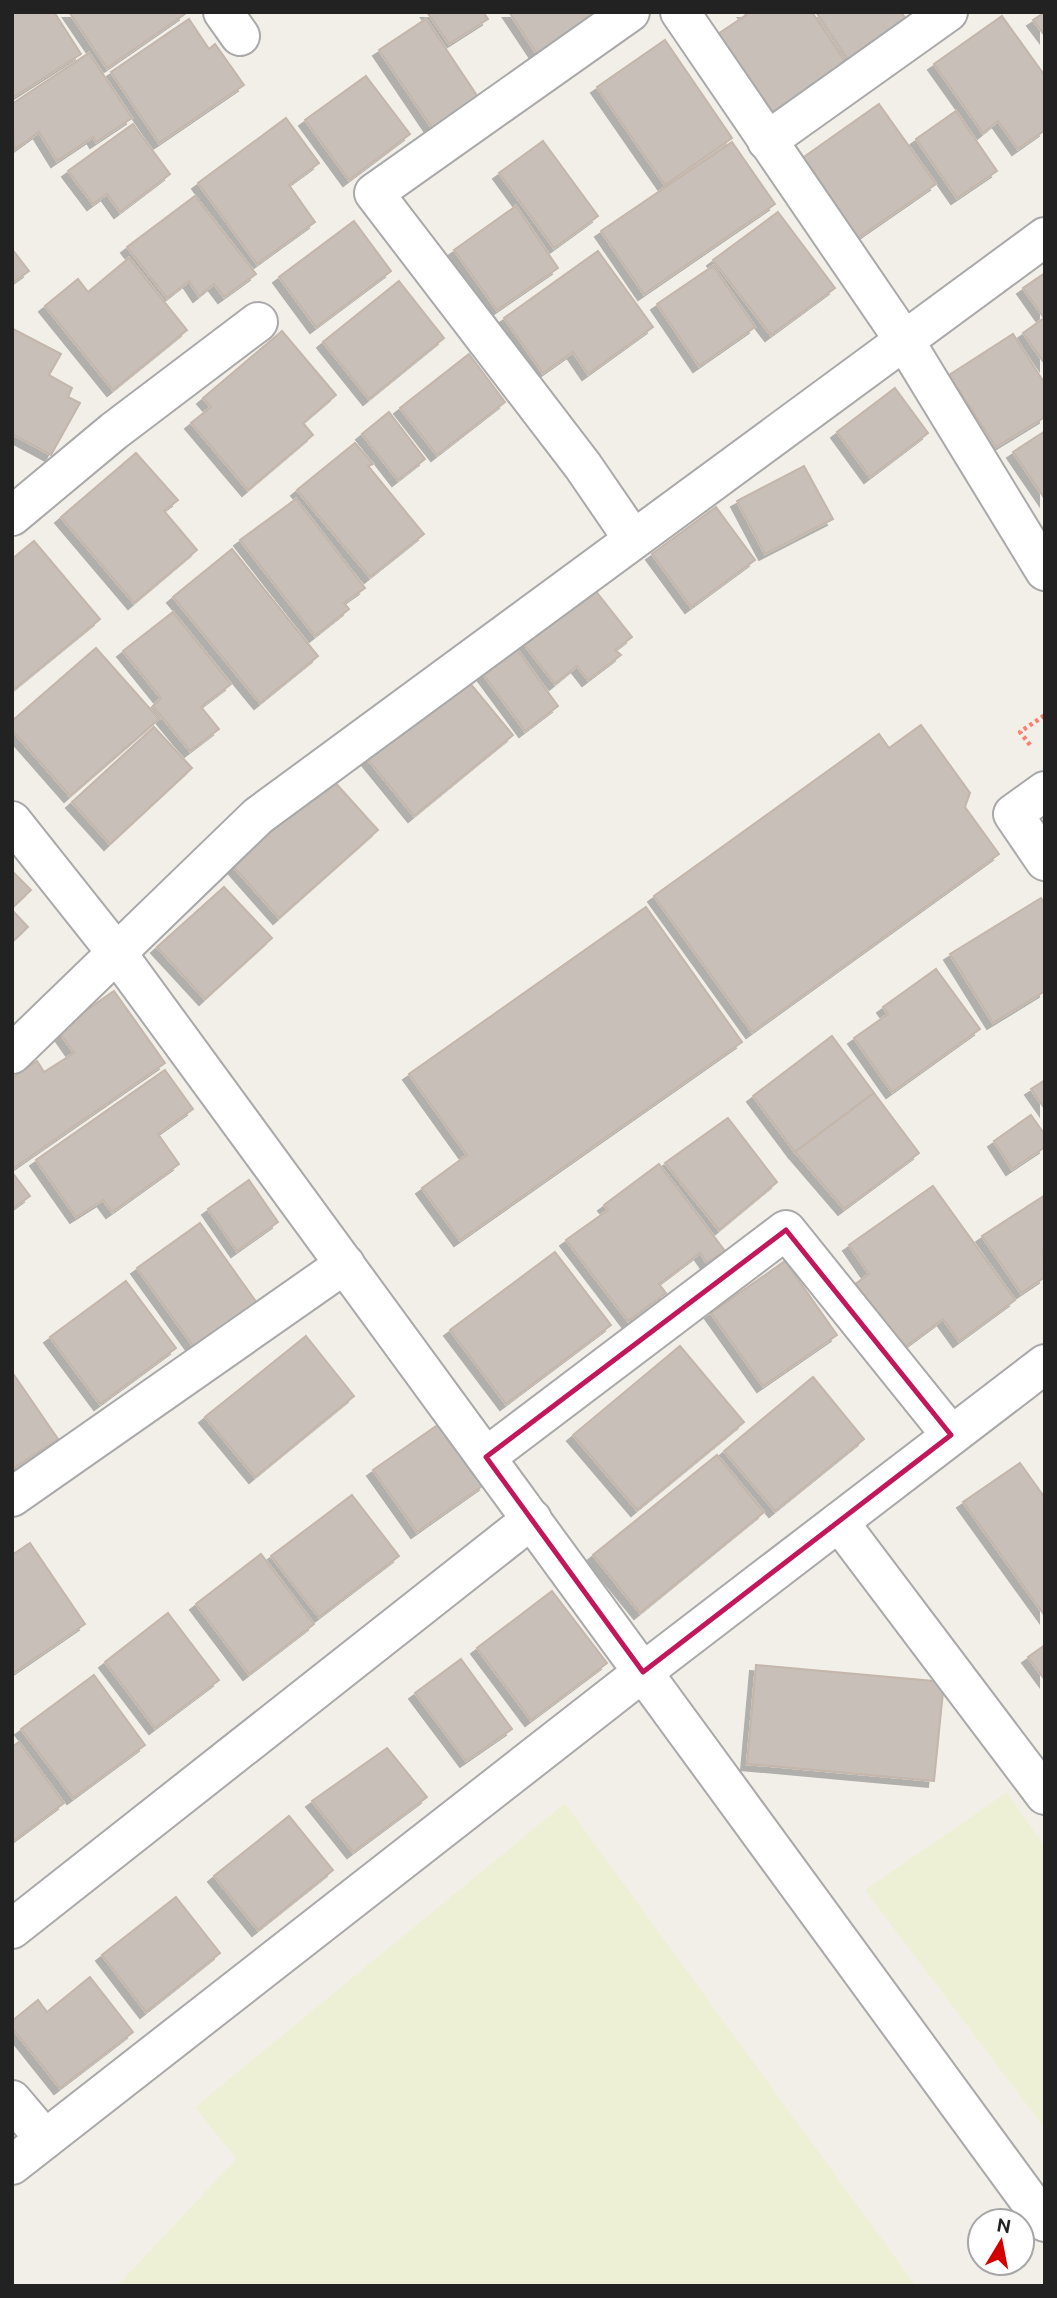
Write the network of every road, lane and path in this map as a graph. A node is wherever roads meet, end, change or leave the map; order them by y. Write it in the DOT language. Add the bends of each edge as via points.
graph roads {
  1 [pos="630,12"];
  2 [pos="680,12"];
  3 [pos="948,12"];
  4 [pos="768,141"];
  5 [pos="1045,237"];
  6 [pos="258,322"];
  7 [pos="904,340"];
  8 [pos="12,516"];
  9 [pos="633,540"];
  10 [pos="1045,571"];
  11 [pos="1045,715"];
  12 [pos="1020,732"];
  13 [pos="1045,791"];
  14 [pos="12,821"];
  15 [pos="1045,861"];
  16 [pos="116,952"];
  17 [pos="12,1055"];
  18 [pos="345,1264"];
  19 [pos="1045,1364"];
  20 [pos="951,1435"];
  21 [pos="486,1457"];
  22 [pos="12,1497"];
  23 [pos="532,1519"];
  24 [pos="839,1522"];
  25 [pos="643,1672"];
  26 [pos="1045,1795"];
  27 [pos="12,1929"];
  28 [pos="12,2100"];
  29 [pos="46,2139"];
  30 [pos="12,2165"];
  31 [pos="1045,2222"];
  1 -- 9 [label="street" via="374,193 583,466"];
  2 -- 4 [label="street"];
  3 -- 4 [label="street"];
  4 -- 7 [label="street"];
  5 -- 7 [label="street"];
  6 -- 8 [label="street" via="114,431"];
  7 -- 9 [label="street"];
  7 -- 10 [label="street"];
  9 -- 16 [label="street" via="258,816"];
  11 -- 12 [label="path"];
  13 -- 15 [label="street" via="1013,814"];
  14 -- 16 [label="street"];
  16 -- 17 [label="street"];
  16 -- 18 [label="street"];
  18 -- 21 [label="street"];
  18 -- 22 [label="street"];
  19 -- 20 [label="street"];
  20 -- 21 [label="street" via="786,1230"];
  20 -- 24 [label="street"];
  21 -- 23 [label="street"];
  23 -- 25 [label="street"];
  23 -- 27 [label="street"];
  24 -- 25 [label="street"];
  24 -- 26 [label="street"];
  25 -- 29 [label="street"];
  25 -- 31 [label="street"];
  28 -- 29 [label="street"];
  29 -- 30 [label="street"];
}
